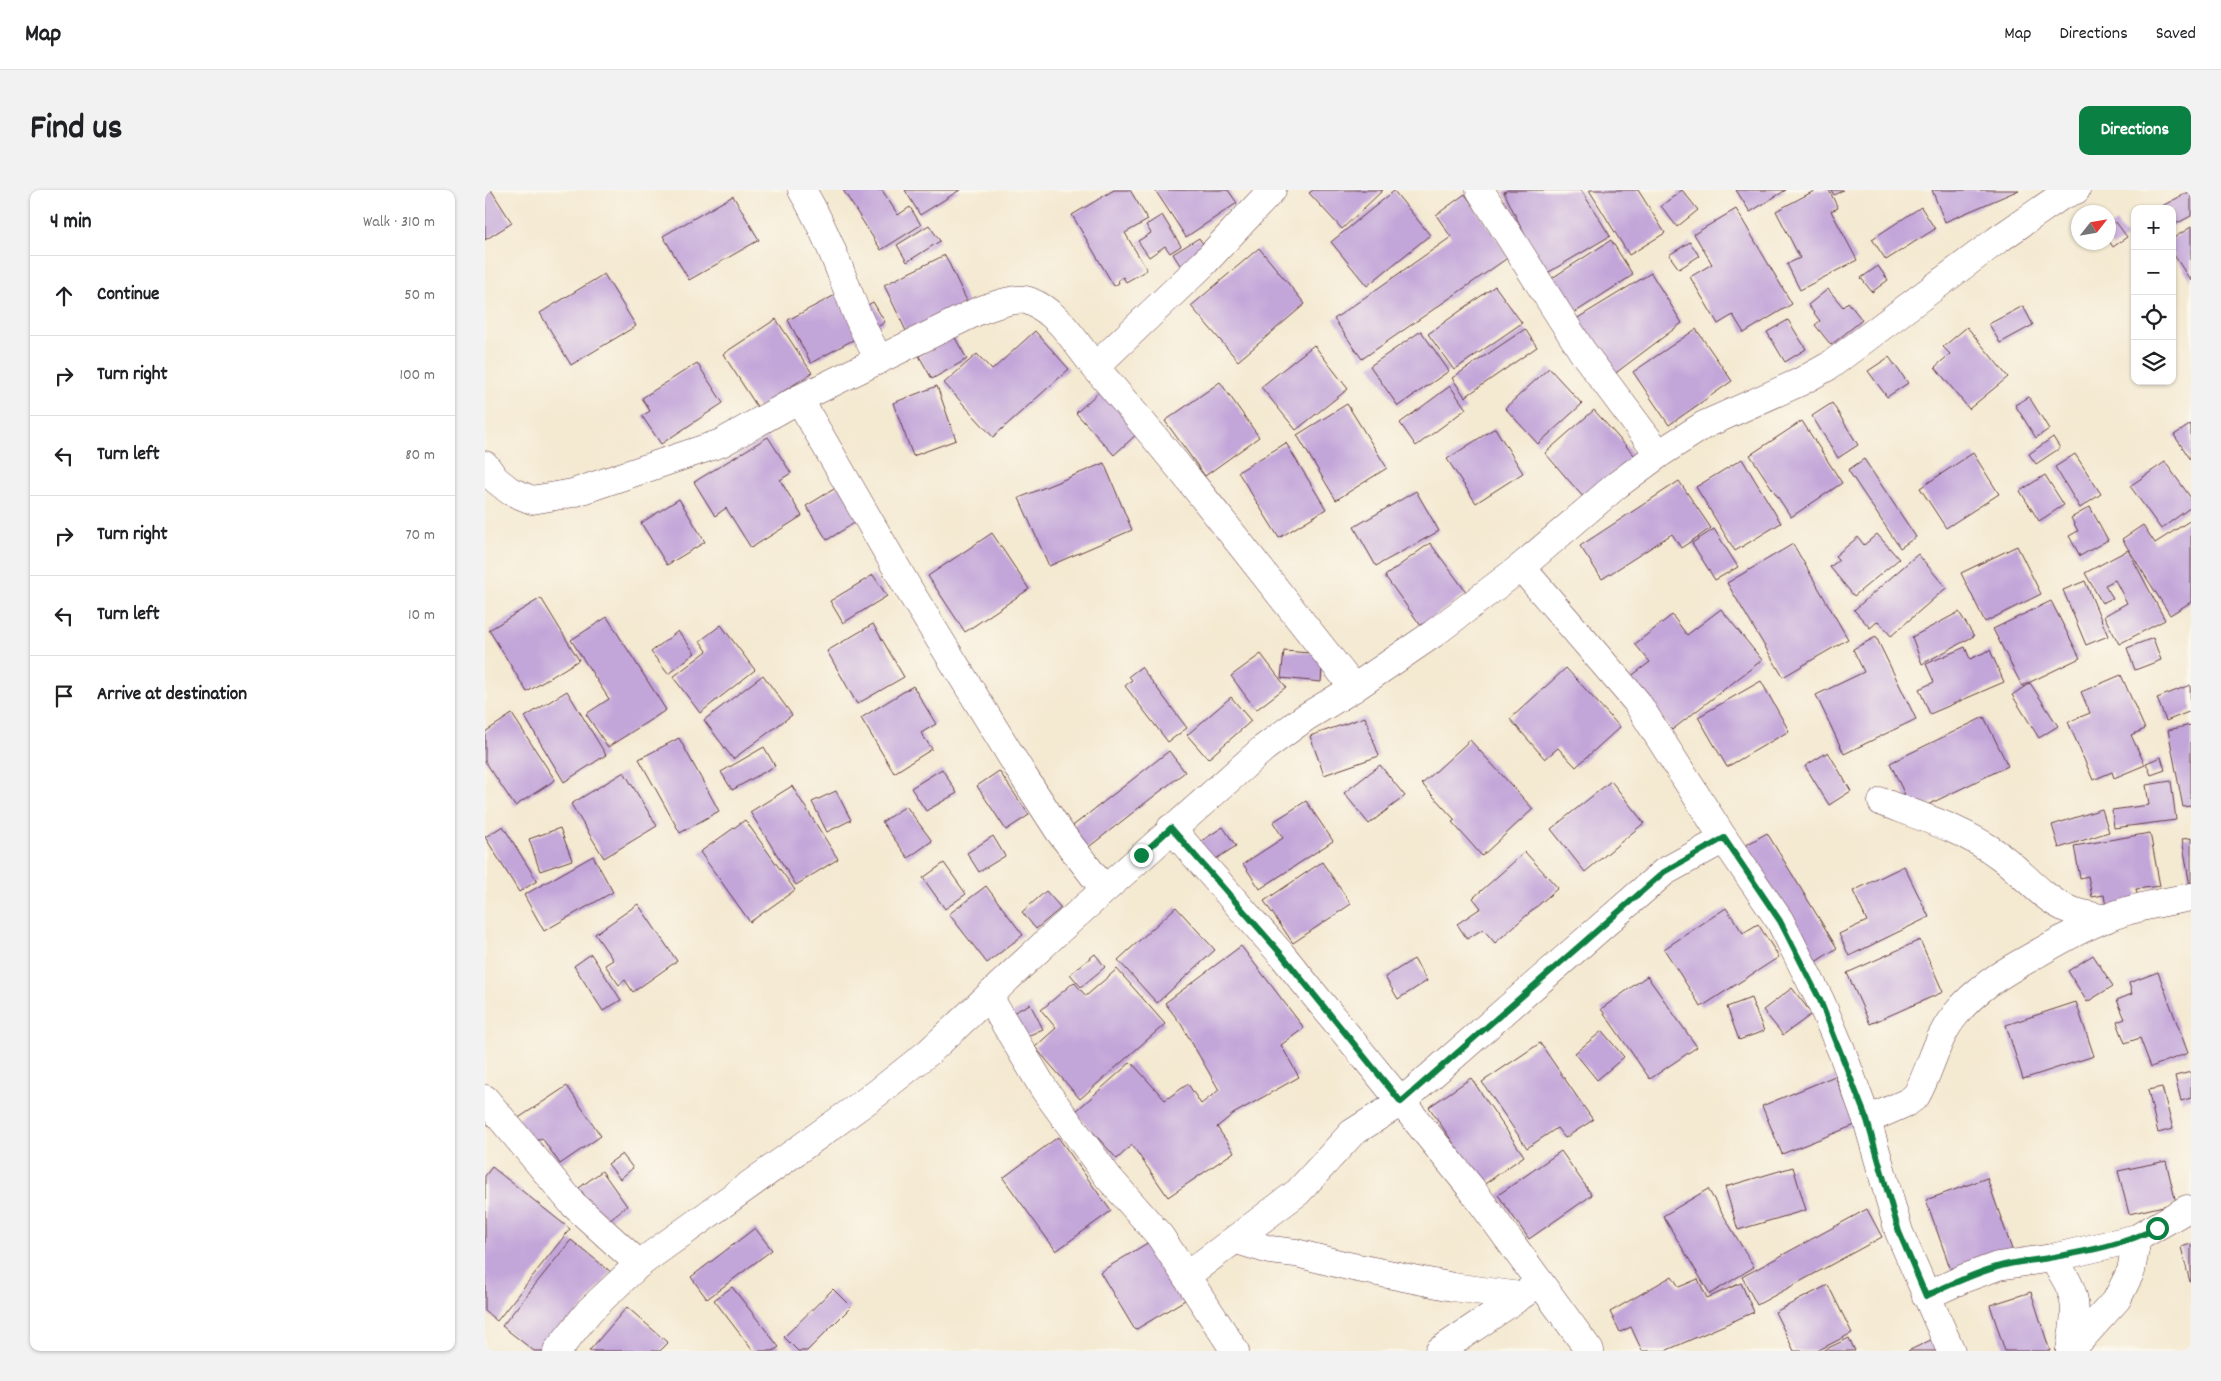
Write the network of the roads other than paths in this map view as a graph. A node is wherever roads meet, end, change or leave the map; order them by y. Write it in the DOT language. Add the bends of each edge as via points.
graph roads {
  1 [pos="802,190"];
  2 [pos="1271,190"];
  3 [pos="1480,190"];
  4 [pos="2065,192"];
  5 [pos="879,360"];
  6 [pos="1095,367"];
  7 [pos="799,400"];
  8 [pos="1659,454"];
  9 [pos="485,465"];
  10 [pos="1521,566"];
  11 [pos="1354,688"];
  12 [pos="1883,802"];
  13 [pos="1171,828"];
  14 [pos="1724,838"];
  15 [pos="1104,889"];
  16 [pos="2191,897"];
  17 [pos="2106,919"];
  18 [pos="989,997"];
  19 [pos="485,1099"];
  20 [pos="1401,1102"];
  21 [pos="1867,1120"];
  22 [pos="2187,1209"];
  23 [pos="2137,1238"];
  24 [pos="1237,1240"];
  25 [pos="2053,1258"];
  26 [pos="639,1264"];
  27 [pos="1187,1276"];
  28 [pos="1531,1289"];
  29 [pos="1926,1296"];
  30 [pos="557,1351"];
  31 [pos="1235,1351"];
  32 [pos="1439,1351"];
  33 [pos="1590,1351"];
  34 [pos="1951,1351"];
  35 [pos="2070,1351"];
  1 -- 5 [label="street" via="817,214 854,308"];
  2 -- 6 [label="street" via="1204,262"];
  3 -- 8 [label="street" via="1582,351"];
  4 -- 8 [label="street" via="1829,366 1704,425"];
  5 -- 6 [label="street" via="978,311 1000,303 1027,300 1043,308 1060,323"];
  5 -- 7 [label="street"];
  6 -- 11 [label="street" via="1160,442"];
  7 -- 9 [label="street" via="721,443 558,497 532,500 510,491"];
  7 -- 15 [label="street" via="908,588 1024,777 1059,831"];
  8 -- 10 [label="street"];
  10 -- 11 [label="street" via="1433,634"];
  10 -- 14 [label="street" via="1636,701"];
  11 -- 13 [label="street" via="1264,748"];
  12 -- 17 [label="street" via="1981,844 2001,856 2041,892 2065,908"];
  13 -- 15 [label="street"];
  13 -- 20 [label="street" via="1282,955"];
  14 -- 20 [label="street" via="1664,872"];
  14 -- 21 [label="street" via="1780,921 1820,1000"];
  15 -- 18 [label="street"];
  16 -- 17 [label="street" via="2141,907"];
  17 -- 21 [label="street" via="2069,934 1976,992 1944,1032 1917,1096"];
  18 -- 26 [label="street" via="929,1052 876,1094"];
  18 -- 27 [label="street" via="1044,1089 1108,1177 1160,1236"];
  19 -- 26 [label="street" via="573,1204"];
  20 -- 24 [label="street" via="1352,1132 1298,1192"];
  20 -- 28 [label="street" via="1471,1188"];
  21 -- 29 [label="street" via="1899,1232"];
  22 -- 23 [label="street"];
  23 -- 25 [label="street"];
  23 -- 35 [label="street" via="2131,1271 2117,1299"];
  24 -- 27 [label="street"];
  24 -- 28 [label="street" via="1269,1250 1453,1287"];
  25 -- 29 [label="street" via="1998,1266"];
  25 -- 35 [label="street" via="2070,1283 2076,1300"];
  26 -- 30 [label="street" via="590,1310"];
  27 -- 31 [label="street"];
  28 -- 32 [label="street"];
  28 -- 33 [label="street"];
  29 -- 34 [label="street"];
}
